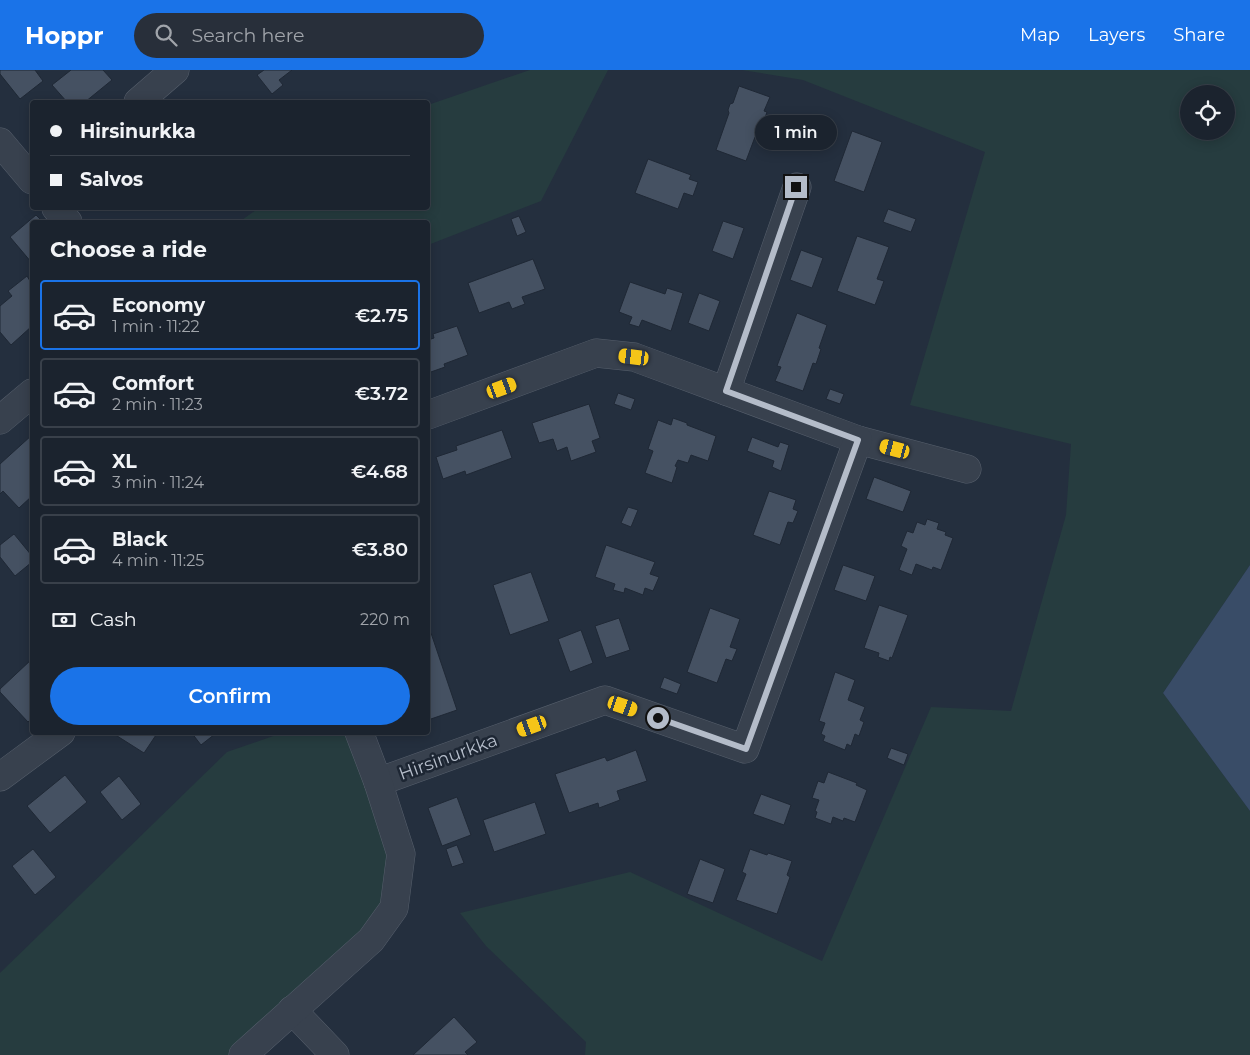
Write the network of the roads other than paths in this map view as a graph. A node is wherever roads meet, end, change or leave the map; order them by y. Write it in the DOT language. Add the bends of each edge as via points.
graph roads {
  1 [pos="175,70"];
  2 [pos="140,100"];
  3 [pos="0,142"];
  4 [pos="30,178"];
  5 [pos="796,187"];
  6 [pos="58,210"];
  7 [pos="66,220"];
  8 [pos="726,391"];
  9 [pos="30,395"];
  10 [pos="430,414"];
  11 [pos="0,420"];
  12 [pos="858,440"];
  13 [pos="967,468"];
  14 [pos="57,735"];
  15 [pos="361,735"];
  16 [pos="0,777"];
  17 [pos="378,782"];
  18 [pos="292,1010"];
  19 [pos="243,1055"];
  20 [pos="335,1055"];
  1 -- 2 [label="street"];
  3 -- 4 [label="street"];
  5 -- 8 [label="street"];
  6 -- 7 [label="street"];
  8 -- 10 [label="street" via="634,357 596,353"];
  8 -- 12 [label="street"];
  9 -- 11 [label="street"];
  12 -- 13 [label="street"];
  12 -- 17 [label="street, Hirsinurkka" via="746,749 605,700"];
  14 -- 16 [label="street"];
  15 -- 17 [label="street"];
  17 -- 18 [label="street" via="401,854 394,908 371,940"];
  18 -- 19 [label="street"];
  18 -- 20 [label="street"];
}
